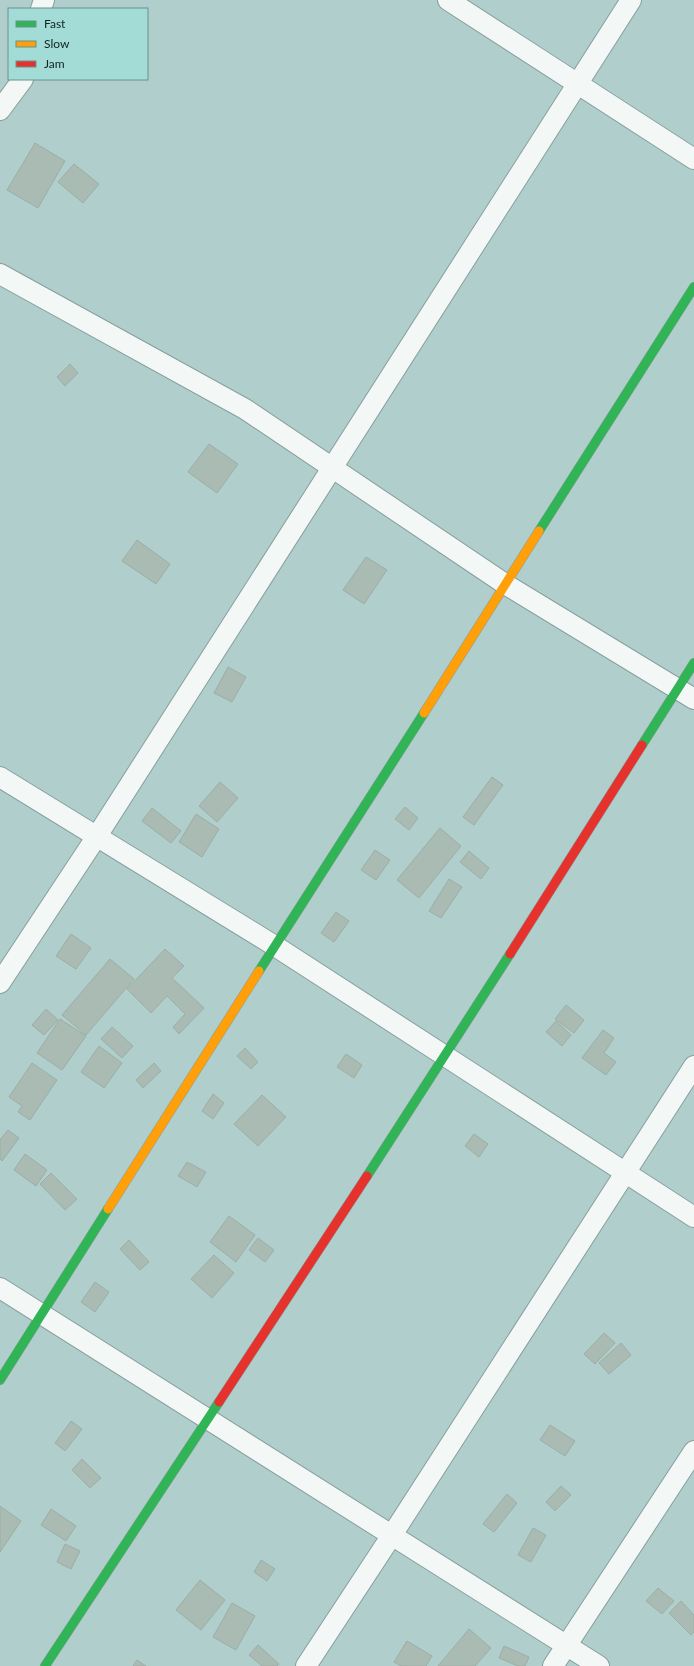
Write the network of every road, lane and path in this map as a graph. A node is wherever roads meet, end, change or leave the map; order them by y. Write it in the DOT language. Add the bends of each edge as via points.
graph roads {
  1 [pos="448,0"];
  2 [pos="631,0"];
  3 [pos="22,80"];
  4 [pos="578,84"];
  5 [pos="0,110"];
  6 [pos="694,159"];
  7 [pos="0,274"];
  8 [pos="694,287"];
  9 [pos="333,468"];
  10 [pos="505,584"];
  11 [pos="694,663"];
  12 [pos="677,689"];
  13 [pos="694,699"];
  14 [pos="0,777"];
  15 [pos="97,836"];
  16 [pos="275,946"];
  17 [pos="0,983"];
  18 [pos="446,1056"];
  19 [pos="694,1066"];
  20 [pos="626,1173"];
  21 [pos="694,1217"];
  22 [pos="0,1288"];
  23 [pos="42,1314"];
  24 [pos="0,1380"];
  25 [pos="207,1419"];
  26 [pos="694,1451"];
  27 [pos="392,1535"];
  28 [pos="567,1645"];
  29 [pos="45,1666"];
  30 [pos="306,1666"];
  31 [pos="554,1666"];
  32 [pos="599,1666"];
  1 -- 4 [label="street"];
  2 -- 4 [label="street"];
  3 -- 5 [label="street"];
  4 -- 6 [label="street"];
  4 -- 9 [label="street"];
  7 -- 9 [label="street" via="245,409"];
  8 -- 10 [label="street"];
  9 -- 10 [label="street"];
  9 -- 15 [label="street"];
  10 -- 12 [label="street"];
  10 -- 16 [label="street"];
  11 -- 12 [label="street"];
  12 -- 13 [label="street"];
  12 -- 18 [label="street"];
  14 -- 15 [label="street"];
  15 -- 16 [label="street"];
  15 -- 17 [label="street"];
  16 -- 18 [label="street"];
  16 -- 23 [label="street"];
  18 -- 20 [label="street"];
  18 -- 25 [label="street"];
  19 -- 20 [label="street"];
  20 -- 21 [label="street"];
  20 -- 27 [label="street"];
  22 -- 23 [label="street"];
  23 -- 24 [label="street"];
  23 -- 25 [label="street"];
  25 -- 27 [label="street"];
  25 -- 29 [label="street"];
  26 -- 28 [label="street"];
  27 -- 28 [label="street"];
  27 -- 30 [label="street"];
  28 -- 31 [label="street"];
  28 -- 32 [label="street"];
}
